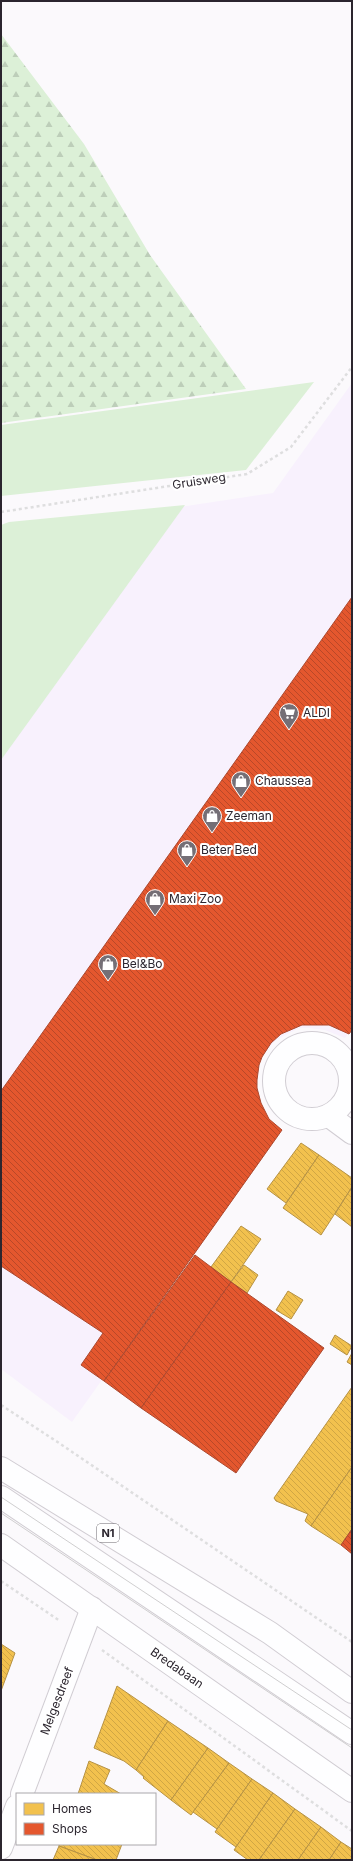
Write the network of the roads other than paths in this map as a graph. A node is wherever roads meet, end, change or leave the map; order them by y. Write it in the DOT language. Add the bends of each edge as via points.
graph roads {
  1 [pos="328,1116"];
  2 [pos="352,1133"];
  3 [pos="1,1468"];
  4 [pos="1,1497"];
  5 [pos="1,1512"];
  6 [pos="1,1545"];
  7 [pos="92,1608"];
  8 [pos="352,1692"];
  9 [pos="352,1733"];
  10 [pos="352,1746"];
  11 [pos="352,1791"];
  12 [pos="22,1793"];
  13 [pos="16,1809"];
  14 [pos="1,1848"];
  1 -- 2 [label="main road"];
  3 -- 8 [label="main road, N1" via="270,1633"];
  4 -- 9 [label="main road"];
  5 -- 10 [label="main road"];
  6 -- 7 [label="main road, Bredabaan"];
  7 -- 11 [label="main road, Bredabaan"];
  7 -- 12 [label="main road, Melgesdreef"];
  13 -- 14 [label="main road"];
}
